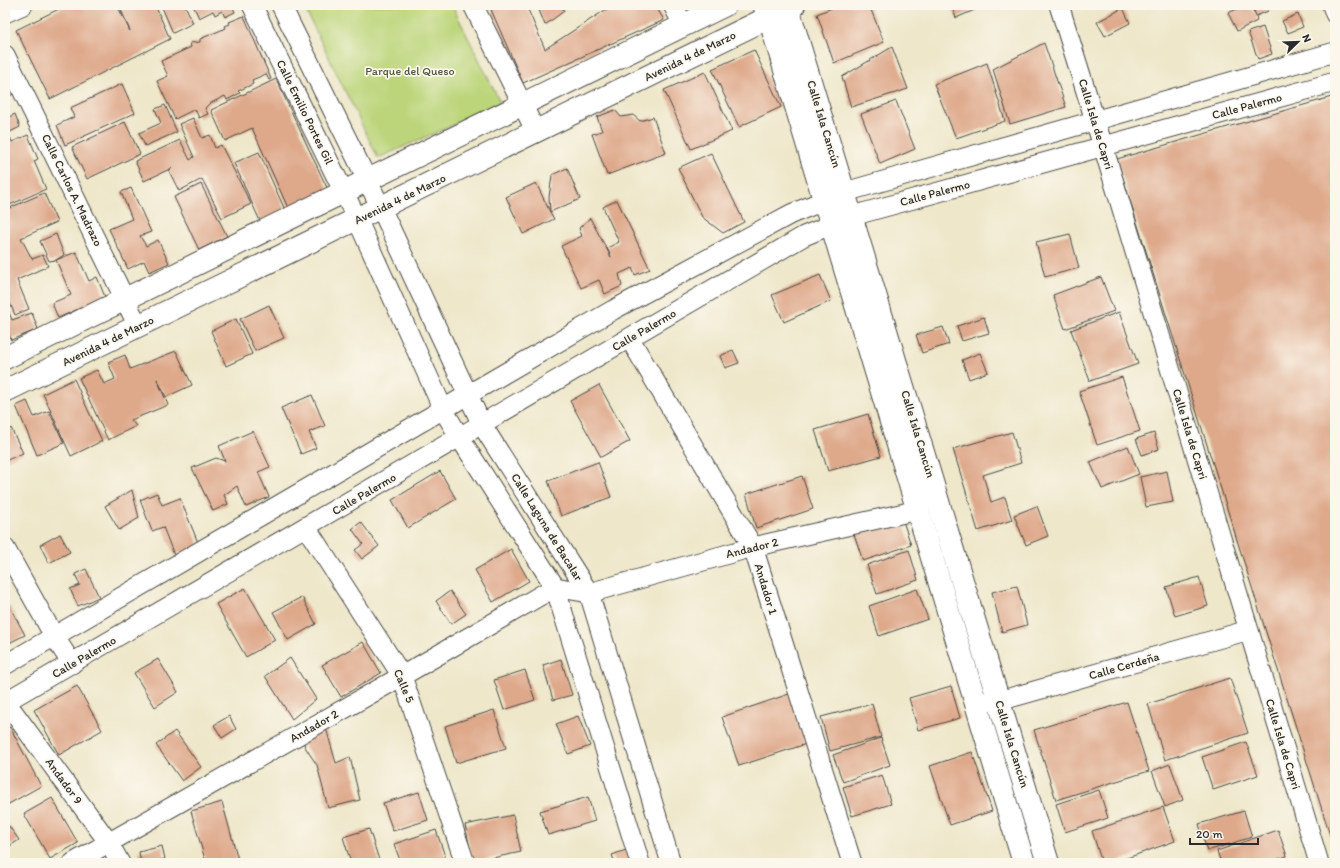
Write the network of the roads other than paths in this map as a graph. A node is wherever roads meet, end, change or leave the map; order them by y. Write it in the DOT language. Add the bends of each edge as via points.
graph roads {
  1 [pos="23,5"];
  2 [pos="252,5"];
  3 [pos="281,5"];
  4 [pos="473,5"];
  5 [pos="674,5"];
  6 [pos="725,5"];
  7 [pos="1059,5"];
  8 [pos="1332,5"];
  9 [pos="781,8"];
  10 [pos="5,13"];
  11 [pos="1335,14"];
  12 [pos="683,25"];
  13 [pos="1335,52"];
  14 [pos="5,55"];
  15 [pos="1335,82"];
  16 [pos="523,104"];
  17 [pos="1094,120"];
  18 [pos="536,132"];
  19 [pos="1103,146"];
  20 [pos="368,180"];
  21 [pos="343,192"];
  22 [pos="845,192"];
  23 [pos="824,199"];
  24 [pos="381,208"];
  25 [pos="852,216"];
  26 [pos="357,219"];
  27 [pos="832,224"];
  28 [pos="125,299"];
  29 [pos="138,326"];
  30 [pos="630,339"];
  31 [pos="5,358"];
  32 [pos="5,391"];
  33 [pos="468,394"];
  34 [pos="443,409"];
  35 [pos="482,425"];
  36 [pos="460,438"];
  37 [pos="918,510"];
  38 [pos="306,527"];
  39 [pos="753,547"];
  40 [pos="5,548"];
  41 [pos="555,587"];
  42 [pos="588,593"];
  43 [pos="1249,630"];
  44 [pos="54,636"];
  45 [pos="72,664"];
  46 [pos="5,665"];
  47 [pos="402,676"];
  48 [pos="999,701"];
  49 [pos="6,702"];
  50 [pos="976,702"];
  51 [pos="109,843"];
  52 [pos="73,863"];
  53 [pos="120,863"];
  54 [pos="465,863"];
  55 [pos="640,863"];
  56 [pos="671,863"];
  57 [pos="852,863"];
  58 [pos="1024,863"];
  59 [pos="1048,863"];
  60 [pos="1319,863"];
  1 -- 10 [label="street"];
  2 -- 21 [label="street, Calle Emilio Portes Gil"];
  3 -- 20 [label="street"];
  4 -- 16 [label="street"];
  5 -- 12 [label="street"];
  6 -- 12 [label="street"];
  7 -- 17 [label="street, Calle Isla de Capri"];
  8 -- 11 [label="street"];
  9 -- 18 [label="street, Avenida 4 de Marzo"];
  9 -- 22 [label="street, Calle Isla Cancún"];
  9 -- 23 [label="street, Calle Isla Cancún"];
  12 -- 16 [label="street"];
  13 -- 17 [label="street"];
  14 -- 28 [label="street, Calle Carlos A. Madrazo"];
  15 -- 19 [label="street, Calle Palermo"];
  16 -- 18 [label="street"];
  16 -- 20 [label="street"];
  17 -- 19 [label="street, Calle Isla de Capri"];
  17 -- 22 [label="street"];
  18 -- 24 [label="street, Avenida 4 de Marzo"];
  19 -- 25 [label="street, Calle Palermo"];
  19 -- 43 [label="street, Calle Isla de Capri"];
  20 -- 21 [label="street"];
  20 -- 24 [label="street"];
  21 -- 26 [label="street, Calle Emilio Portes Gil"];
  21 -- 28 [label="street"];
  22 -- 23 [label="street"];
  22 -- 25 [label="street, Calle Isla Cancún"];
  23 -- 27 [label="street, Calle Isla Cancún"];
  23 -- 33 [label="street" via="791,214 613,310"];
  24 -- 26 [label="street, Avenida 4 de Marzo"];
  24 -- 33 [label="street, Calle Laguna de Bacalar"];
  25 -- 27 [label="street, Calle Palermo"];
  25 -- 48 [label="street, Calle Isla Cancún"];
  26 -- 29 [label="street, Avenida 4 de Marzo"];
  26 -- 34 [label="street, Calle Laguna de Bacalar"];
  27 -- 30 [label="street, Calle Palermo" via="804,236"];
  27 -- 37 [label="street, Calle Isla Cancún"];
  28 -- 29 [label="street, Calle Carlos A. Madrazo"];
  28 -- 31 [label="street"];
  29 -- 32 [label="street, Avenida 4 de Marzo"];
  30 -- 35 [label="street, Calle Palermo"];
  30 -- 39 [label="street, Andador 1"];
  33 -- 34 [label="street"];
  33 -- 35 [label="street, Calle Laguna de Bacalar"];
  34 -- 36 [label="street, Calle Laguna de Bacalar"];
  34 -- 44 [label="street"];
  35 -- 36 [label="street, Calle Palermo"];
  35 -- 42 [label="street, Calle Laguna de Bacalar"];
  36 -- 38 [label="street, Calle Palermo"];
  36 -- 41 [label="street, Calle Laguna de Bacalar"];
  37 -- 39 [label="street, Andador 2"];
  37 -- 50 [label="street, Calle Isla Cancún"];
  38 -- 45 [label="street, Calle Palermo"];
  38 -- 47 [label="street, Calle 5"];
  39 -- 42 [label="street, Andador 2"];
  39 -- 57 [label="street, Andador 1"];
  40 -- 44 [label="street"];
  41 -- 42 [label="street"];
  41 -- 47 [label="street, Andador 2"];
  41 -- 55 [label="street, Calle Laguna de Bacalar"];
  42 -- 56 [label="street, Calle Laguna de Bacalar"];
  43 -- 48 [label="street, Calle Cerdeña"];
  43 -- 60 [label="street, Calle Isla de Capri"];
  44 -- 45 [label="street"];
  44 -- 46 [label="street"];
  45 -- 49 [label="street, Calle Palermo"];
  47 -- 51 [label="street, Andador 2"];
  47 -- 54 [label="street, Calle 5"];
  48 -- 50 [label="street, Calle Cerdeña"];
  48 -- 59 [label="street, Calle Isla Cancún"];
  49 -- 51 [label="street, Andador 9"];
  50 -- 58 [label="street, Calle Isla Cancún"];
  51 -- 52 [label="street, Andador 2"];
  51 -- 53 [label="street, Andador 9"];
}
